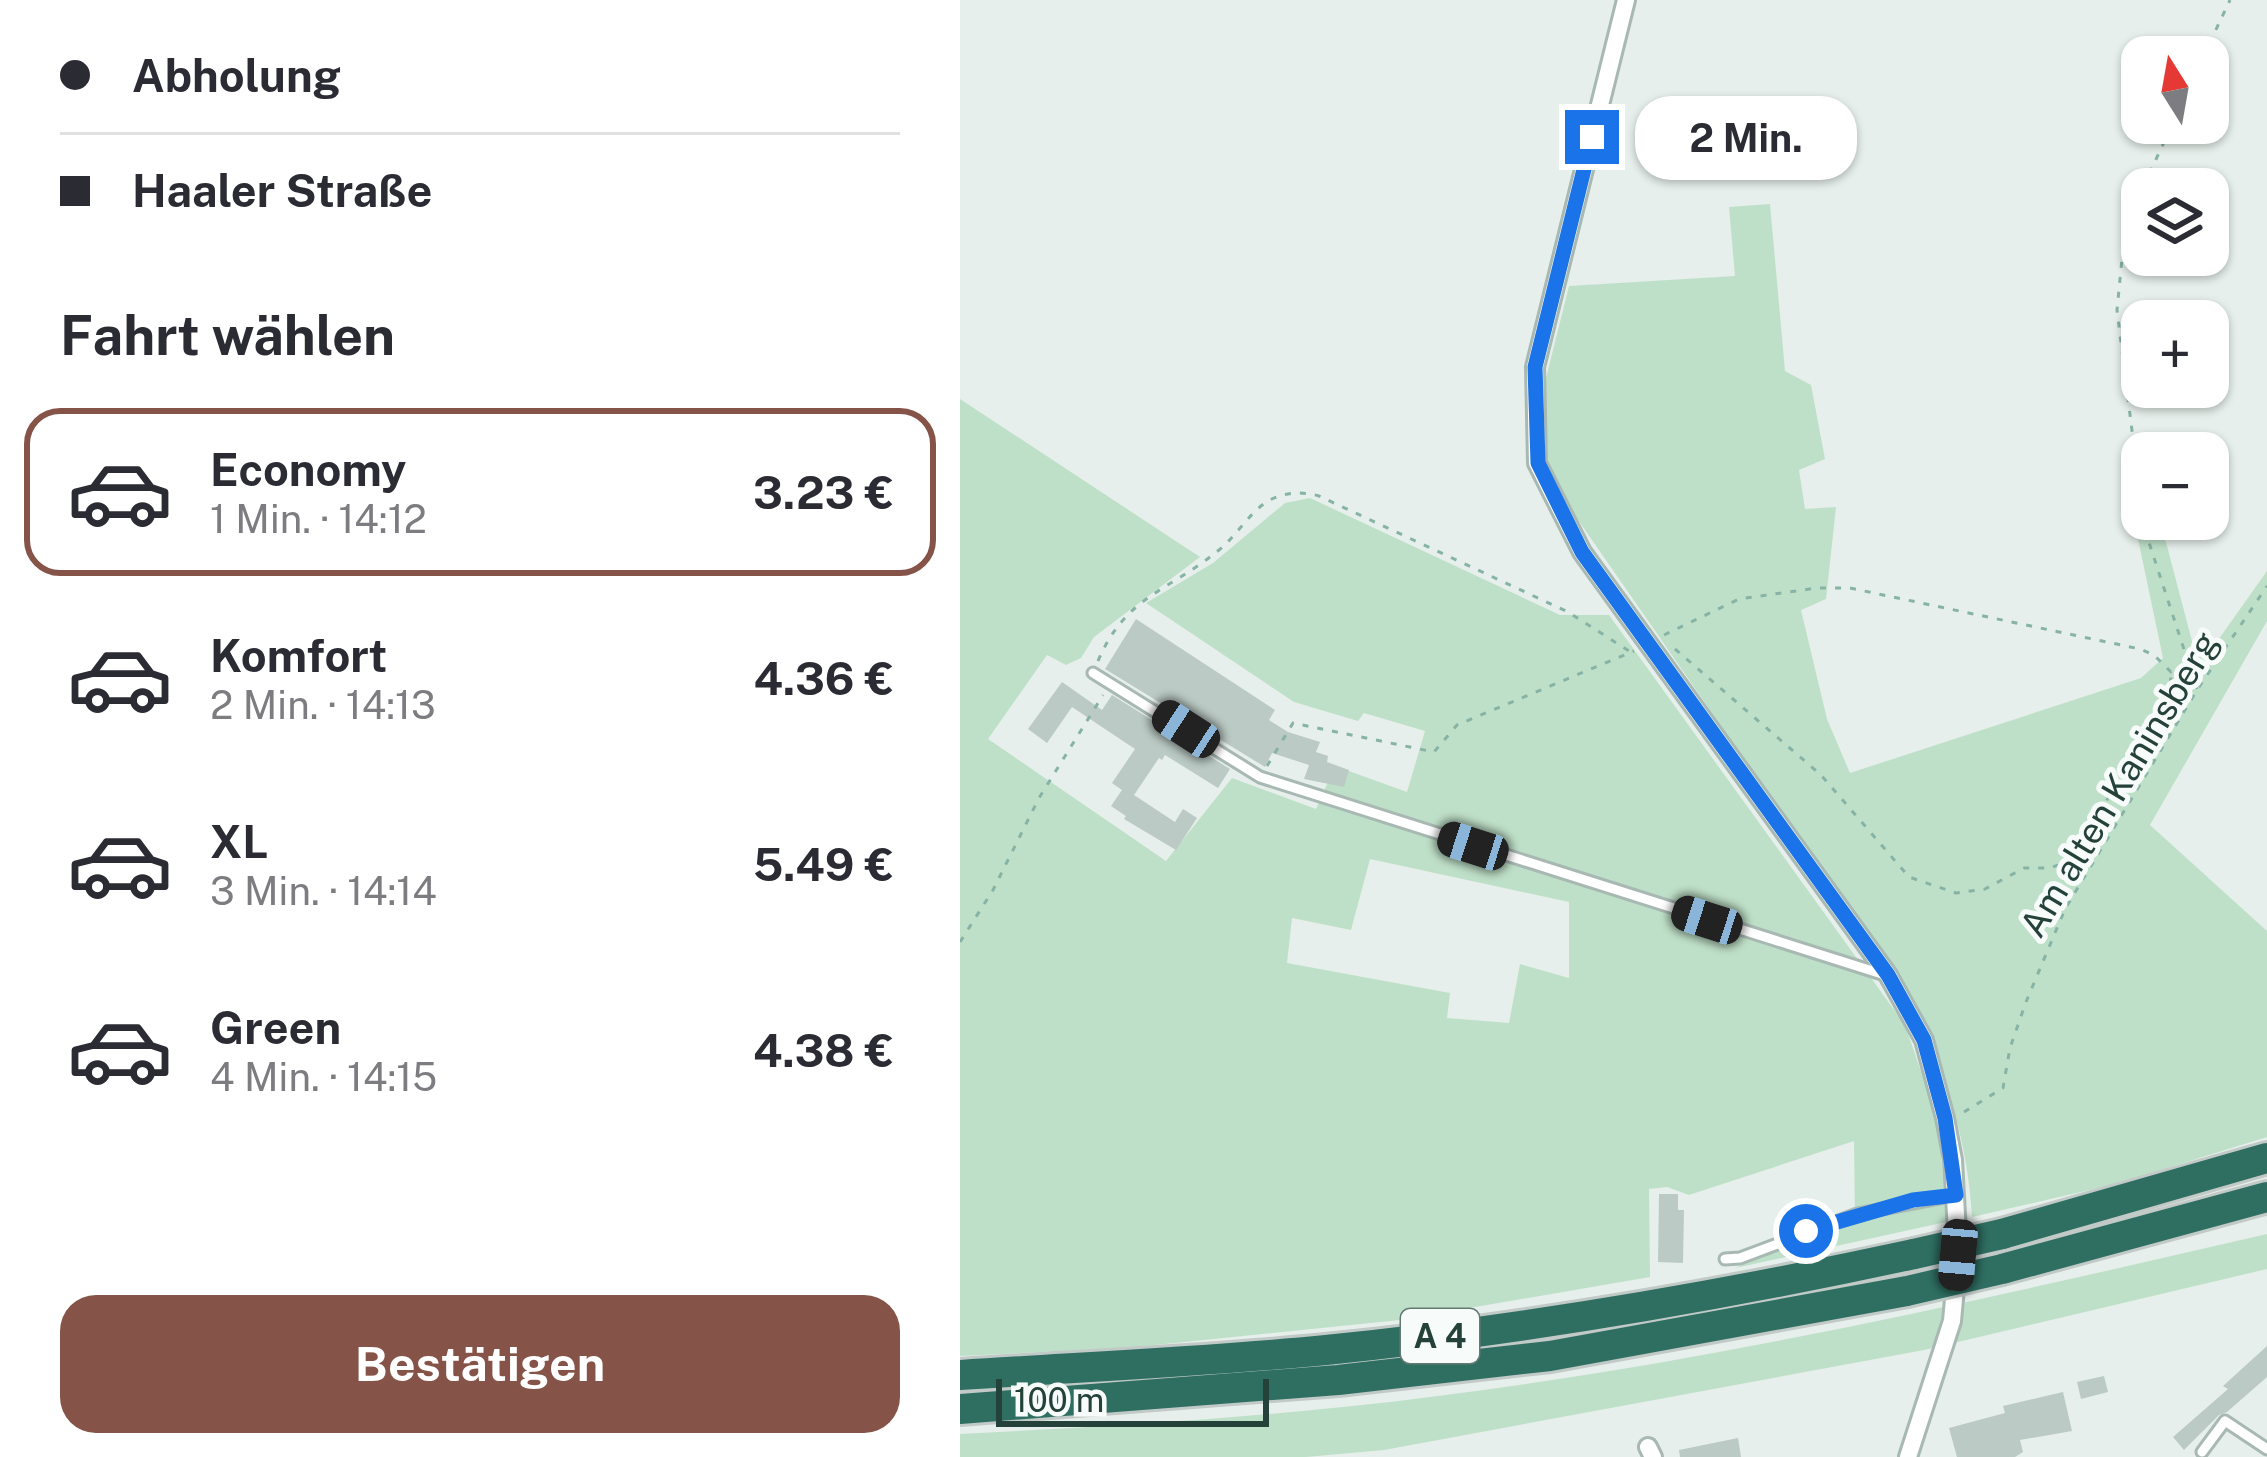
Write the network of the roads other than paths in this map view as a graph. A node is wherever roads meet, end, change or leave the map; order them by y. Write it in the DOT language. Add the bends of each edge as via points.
graph roads {
  1 [pos="1626,0"];
  2 [pos="1093,673"];
  3 [pos="1888,975"];
  4 [pos="2267,1158"];
  5 [pos="1956,1195"];
  6 [pos="2267,1197"];
  7 [pos="1725,1259"];
  8 [pos="960,1375"];
  9 [pos="960,1409"];
  10 [pos="2267,1449"];
  11 [pos="2202,1452"];
  12 [pos="1908,1457"];
  1 -- 3 [label="street" via="1535,367 1538,463 1582,552"];
  2 -- 3 [label="lane" via="1261,777"];
  3 -- 5 [label="street" via="1924,1040"];
  4 -- 8 [label="highway, A 4, bridge" via="2002,1234 1541,1324 1326,1350"];
  5 -- 7 [label="lane" via="1857,1214"];
  5 -- 12 [label="street" via="1952,1322"];
  6 -- 9 [label="highway, A 4, bridge" via="1907,1292 1550,1356"];
  10 -- 11 [label="lane" via="2225,1421"];
}
